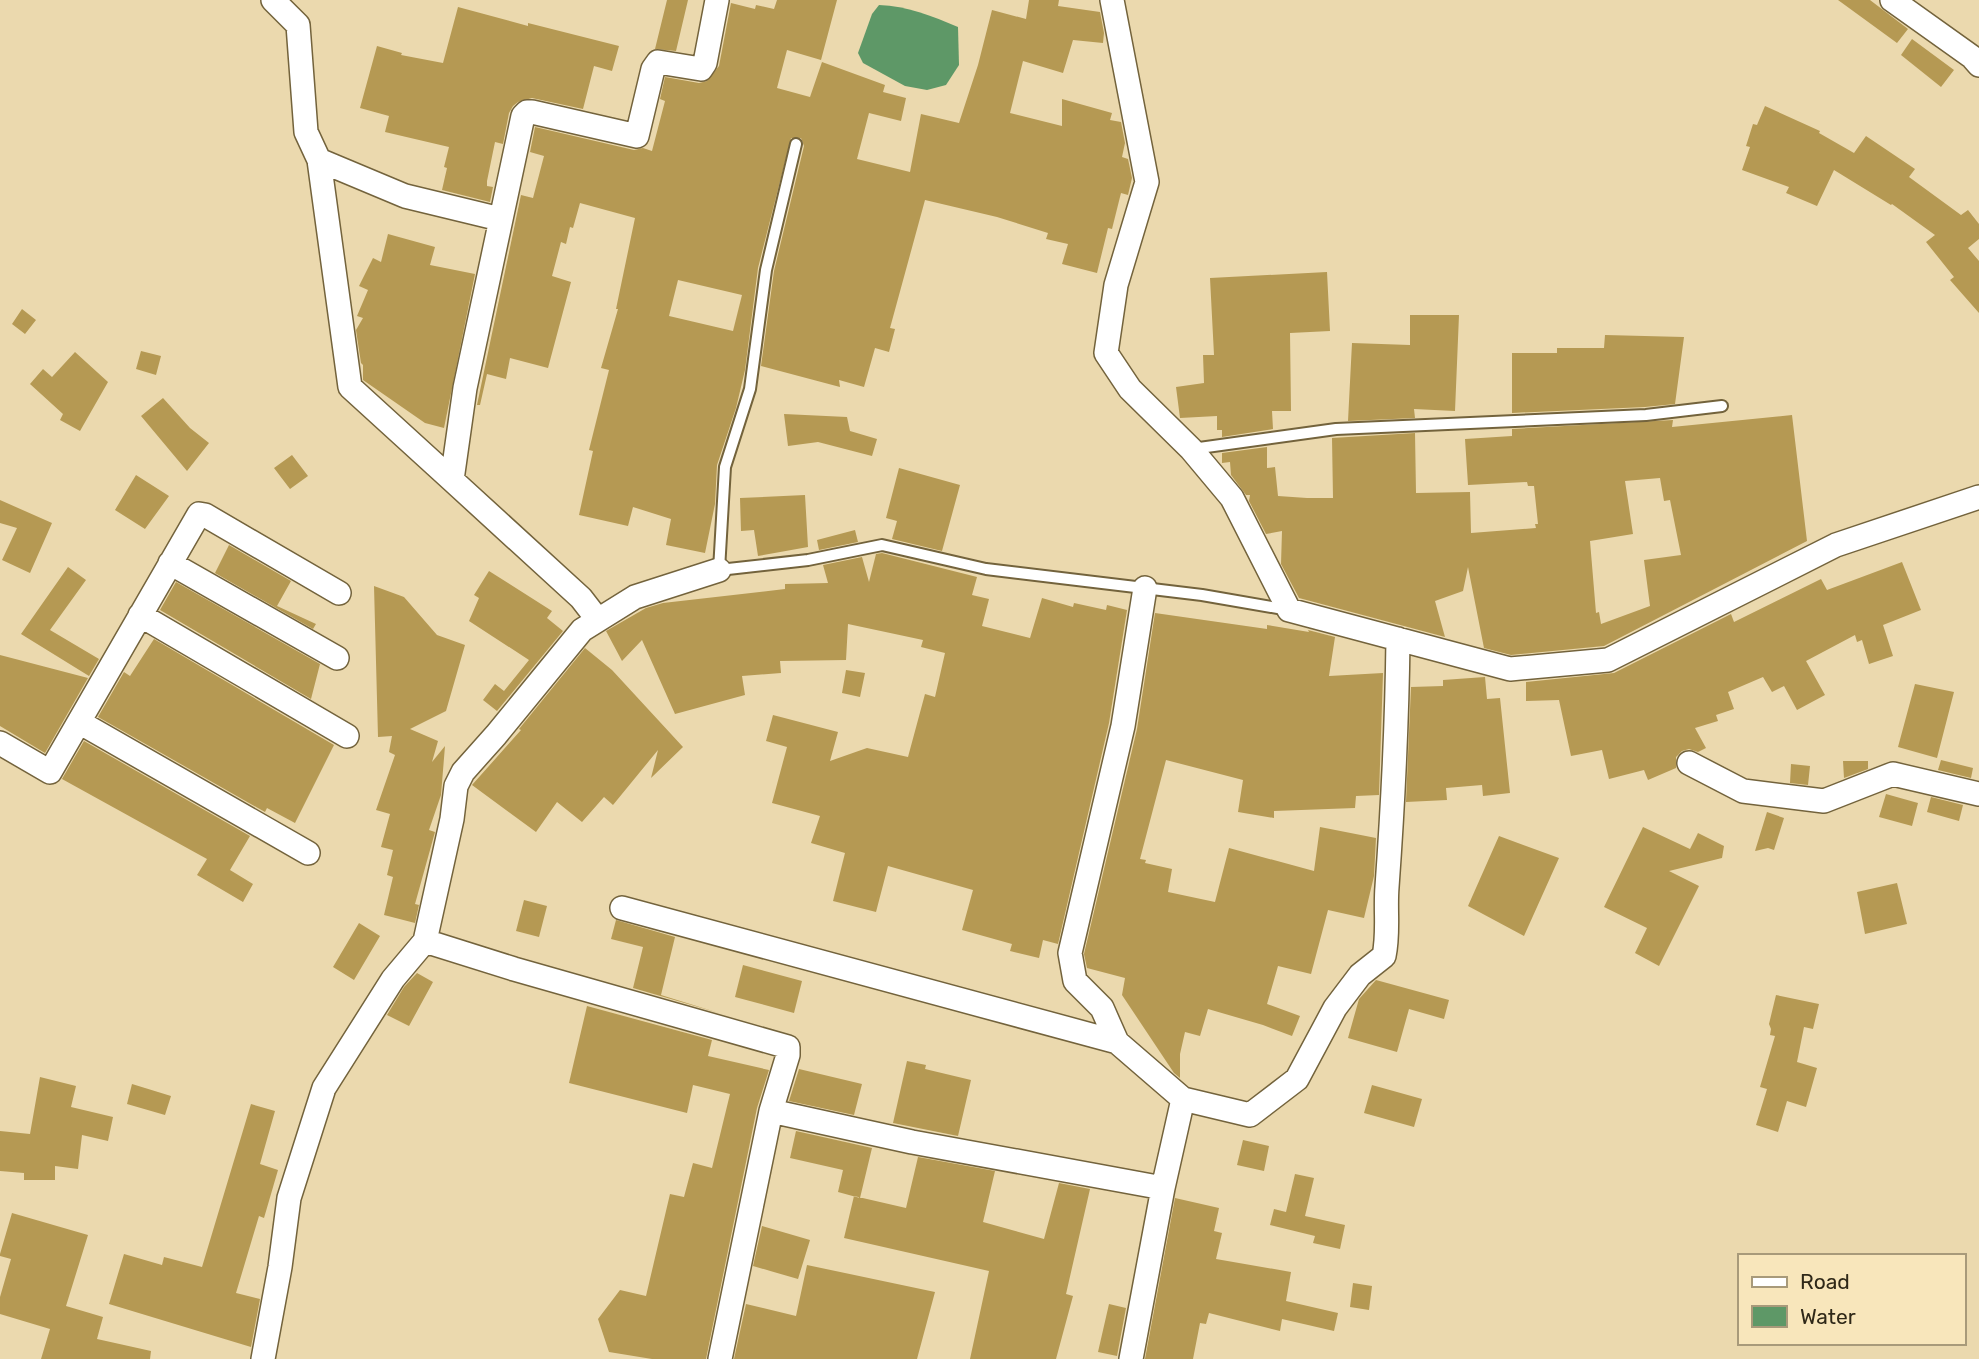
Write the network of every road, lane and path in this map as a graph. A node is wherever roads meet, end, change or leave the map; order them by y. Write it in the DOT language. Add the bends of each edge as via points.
graph roads {
  1 [pos="273,0"];
  2 [pos="717,0"];
  3 [pos="1112,0"];
  4 [pos="1892,0"];
  5 [pos="1979,65"];
  6 [pos="796,144"];
  7 [pos="319,160"];
  8 [pos="500,219"];
  9 [pos="1722,406"];
  10 [pos="1191,449"];
  11 [pos="452,480"];
  12 [pos="1979,496"];
  13 [pos="170,563"];
  14 [pos="719,570"];
  15 [pos="1145,588"];
  16 [pos="338,593"];
  17 [pos="1289,610"];
  18 [pos="141,615"];
  19 [pos="598,620"];
  20 [pos="1398,639"];
  21 [pos="337,657"];
  22 [pos="79,722"];
  23 [pos="347,736"];
  24 [pos="0,743"];
  25 [pos="1689,763"];
  26 [pos="1979,794"];
  27 [pos="309,853"];
  28 [pos="622,908"];
  29 [pos="425,941"];
  30 [pos="1117,1042"];
  31 [pos="1183,1099"];
  32 [pos="771,1111"];
  33 [pos="1163,1188"];
  34 [pos="263,1359"];
  35 [pos="720,1359"];
  36 [pos="1131,1359"];
  1 -- 7 [label="street" via="298,25 306,132"];
  2 -- 8 [label="street" via="705,63 701,69 658,62 637,136 527,112 523,116"];
  3 -- 10 [label="street" via="1147,183 1116,285 1106,353 1130,390"];
  4 -- 5 [label="street"];
  6 -- 14 [label="lane" via="766,270 750,389 725,467"];
  7 -- 8 [label="street" via="405,196"];
  7 -- 11 [label="street" via="350,387"];
  8 -- 11 [label="street" via="465,388"];
  9 -- 10 [label="lane" via="1646,415 1336,429"];
  10 -- 17 [label="street" via="1232,498"];
  11 -- 19 [label="street" via="581,598"];
  12 -- 20 [label="street" via="1836,545 1608,660 1510,669"];
  13 -- 16 [label="street" via="195,517 205,515"];
  13 -- 18 [label="street"];
  13 -- 21 [label="street"];
  14 -- 15 [label="lane" via="808,560 882,545 986,569"];
  14 -- 19 [label="street" via="635,597"];
  15 -- 17 [label="lane"];
  15 -- 30 [label="street" via="1123,726 1070,953 1075,981 1102,1008"];
  17 -- 20 [label="street"];
  18 -- 22 [label="street"];
  18 -- 23 [label="street"];
  19 -- 29 [label="street" via="582,630 463,772 456,786"];
  20 -- 31 [label="street" via="1384,956 1360,975 1335,1007 1297,1079 1250,1115"];
  22 -- 24 [label="street" via="50,772"];
  22 -- 27 [label="street"];
  25 -- 26 [label="street" via="1743,791 1824,801 1893,774"];
  28 -- 30 [label="street"];
  29 -- 32 [label="street" via="788,1047"];
  29 -- 34 [label="street" via="393,979 324,1088 289,1198"];
  30 -- 31 [label="street"];
  31 -- 33 [label="street"];
  32 -- 33 [label="street"];
  32 -- 35 [label="street"];
  33 -- 36 [label="street"];
}
